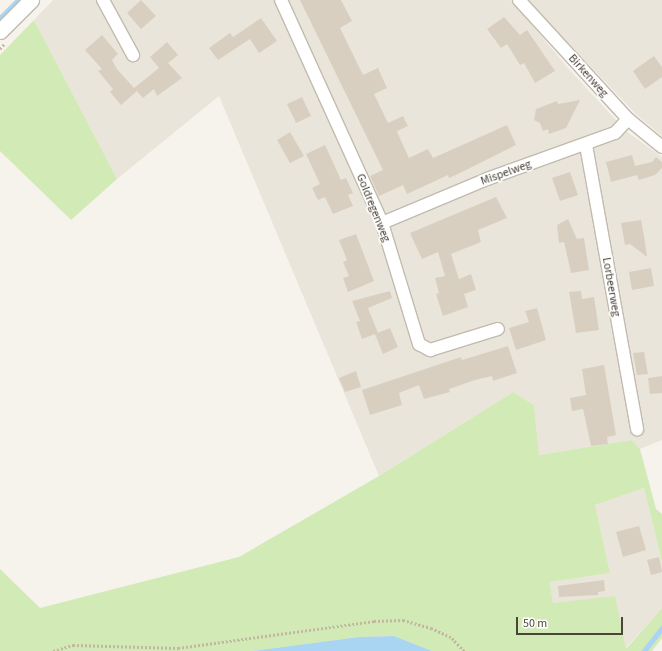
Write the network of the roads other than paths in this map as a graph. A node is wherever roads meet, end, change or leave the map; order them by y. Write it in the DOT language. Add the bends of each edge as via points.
graph roads {
  1 [pos="31,0"];
  2 [pos="103,0"];
  3 [pos="281,0"];
  4 [pos="519,0"];
  5 [pos="0,31"];
  6 [pos="133,55"];
  7 [pos="628,119"];
  8 [pos="586,145"];
  9 [pos="662,147"];
  10 [pos="382,224"];
  11 [pos="498,329"];
  12 [pos="637,430"];
  1 -- 5 [label="street"];
  2 -- 6 [label="street"];
  3 -- 10 [label="street, Goldregenweg"];
  4 -- 7 [label="street, Birkenweg"];
  7 -- 8 [label="street, Mispelweg" via="615,133"];
  7 -- 9 [label="street, Birkenweg"];
  8 -- 10 [label="street, Mispelweg" via="487,179"];
  8 -- 12 [label="street, Lorbeerweg"];
  10 -- 11 [label="street, Goldregenweg" via="422,348 430,350"];
}
